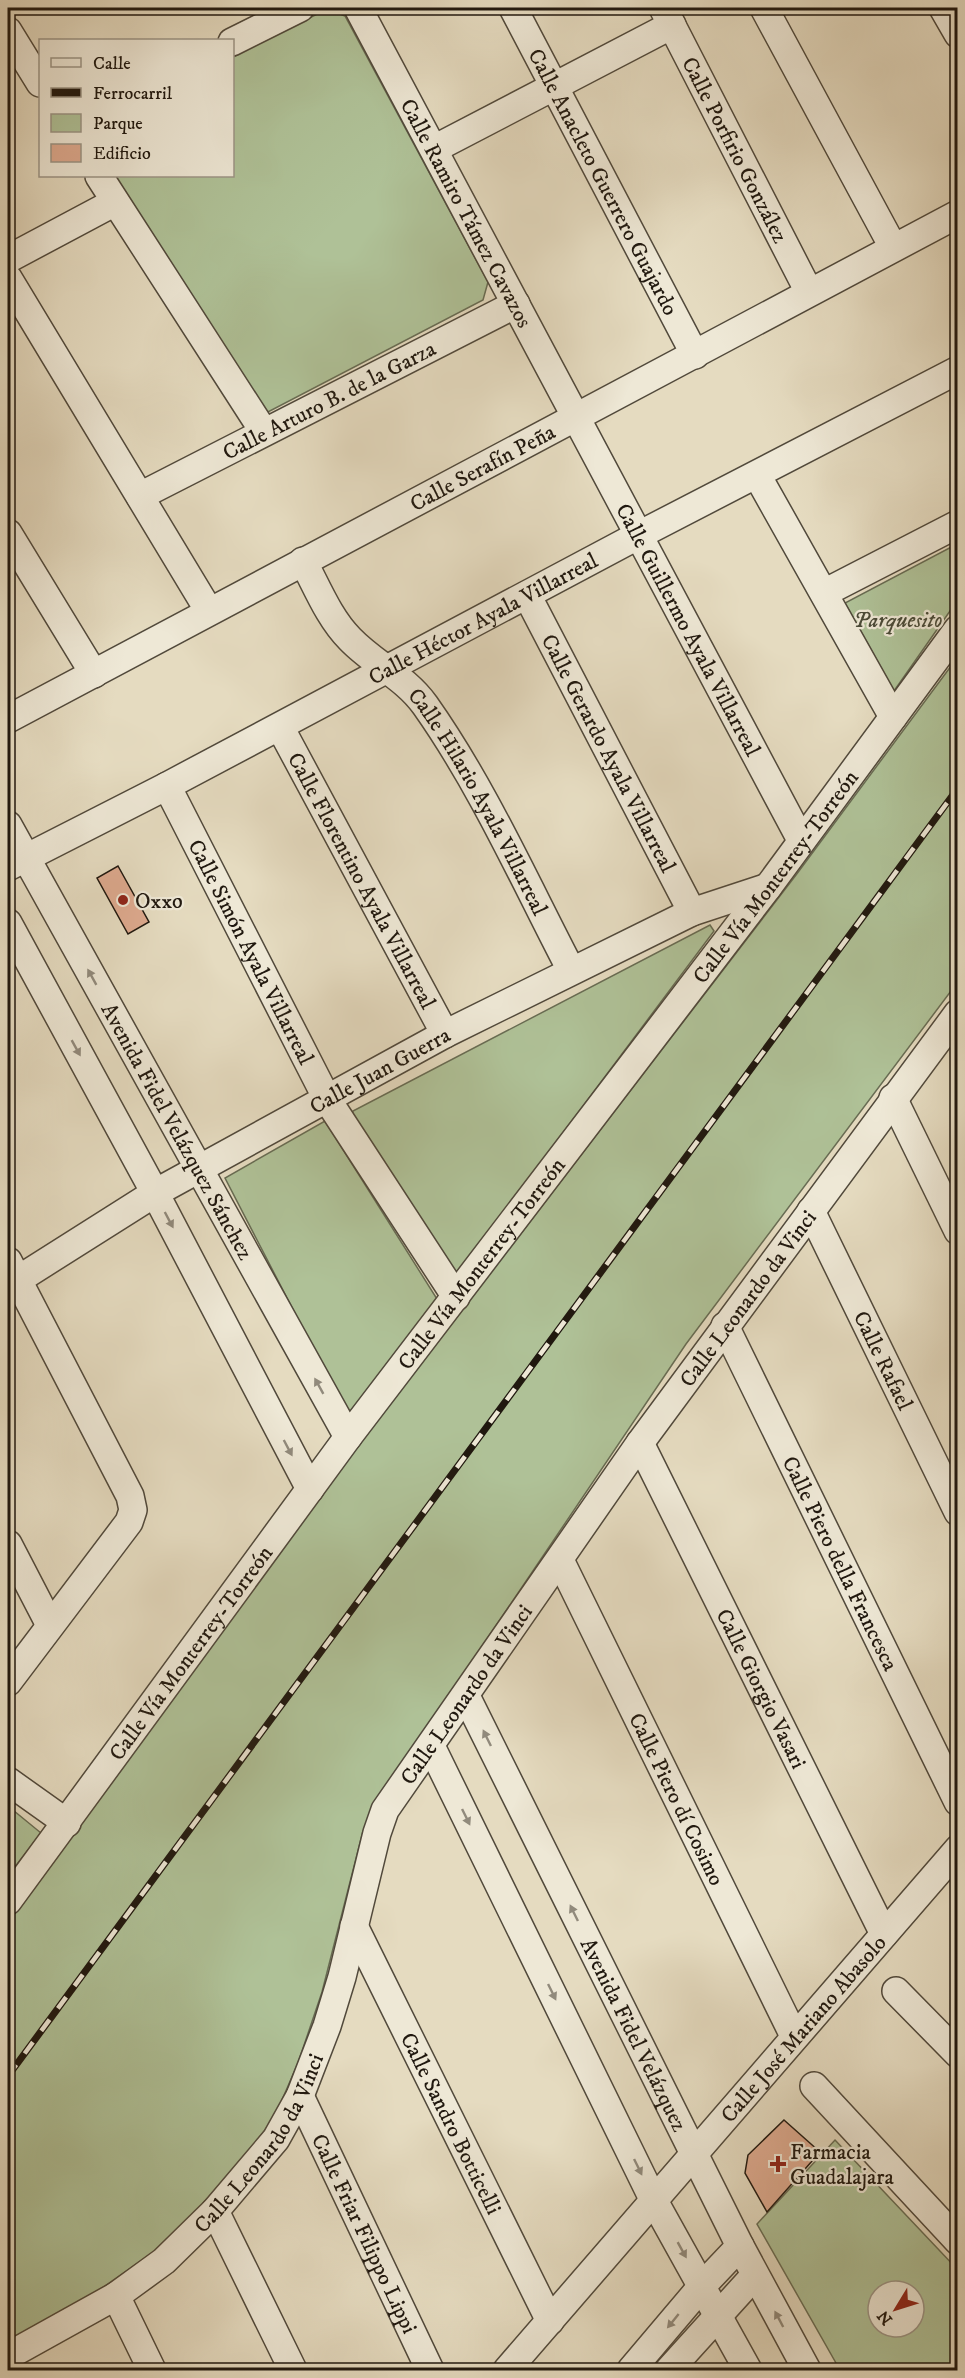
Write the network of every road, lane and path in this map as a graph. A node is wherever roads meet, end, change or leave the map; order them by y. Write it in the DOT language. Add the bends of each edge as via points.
graph roads {
  1 [pos="300,8"];
  2 [pos="358,8"];
  3 [pos="513,8"];
  4 [pos="764,8"];
  5 [pos="943,8"];
  6 [pos="667,16"];
  7 [pos="8,31"];
  8 [pos="957,34"];
  9 [pos="234,41"];
  10 [pos="39,81"];
  11 [pos="554,87"];
  12 [pos="434,149"];
  13 [pos="100,177"];
  14 [pos="115,202"];
  15 [pos="957,214"];
  16 [pos="893,247"];
  17 [pos="8,259"];
  18 [pos="8,278"];
  19 [pos="810,292"];
  20 [pos="516,304"];
  21 [pos="695,355"];
  22 [pos="957,370"];
  23 [pos="577,418"];
  24 [pos="264,432"];
  25 [pos="756,475"];
  26 [pos="141,495"];
  27 [pos="957,525"];
  28 [pos="8,533"];
  29 [pos="639,535"];
  30 [pos="303,561"];
  31 [pos="824,593"];
  32 [pos="527,595"];
  33 [pos="209,611"];
  34 [pos="957,629"];
  35 [pos="389,669"];
  36 [pos="94,674"];
  37 [pos="893,717"];
  38 [pos="8,720"];
  39 [pos="280,727"];
  40 [pos="167,786"];
  41 [pos="8,825"];
  42 [pos="801,840"];
  43 [pos="17,862"];
  44 [pos="768,887"];
  45 [pos="692,912"];
  46 [pos="8,923"];
  47 [pos="571,970"];
  48 [pos="957,1013"];
  49 [pos="445,1034"];
  50 [pos="893,1098"];
  51 [pos="327,1099"];
  52 [pos="198,1169"];
  53 [pos="155,1193"];
  54 [pos="811,1211"];
  55 [pos="957,1231"];
  56 [pos="11,1275"];
  57 [pos="456,1297"];
  58 [pos="725,1326"];
  59 [pos="348,1437"];
  60 [pos="640,1443"];
  61 [pos="309,1489"];
  62 [pos="957,1512"];
  63 [pos="8,1544"];
  64 [pos="560,1560"];
  65 [pos="50,1625"];
  66 [pos="8,1682"];
  67 [pos="466,1696"];
  68 [pos="431,1746"];
  69 [pos="8,1781"];
  70 [pos="957,1802"];
  71 [pos="67,1823"];
  72 [pos="957,1849"];
  73 [pos="8,1901"];
  74 [pos="354,1926"];
  75 [pos="884,1934"];
  76 [pos="896,1991"];
  77 [pos="794,2036"];
  78 [pos="957,2055"];
  79 [pos="814,2086"];
  80 [pos="300,2096"];
  81 [pos="693,2153"];
  82 [pos="654,2199"];
  83 [pos="215,2211"];
  84 [pos="957,2241"];
  85 [pos="740,2246"];
  86 [pos="755,2275"];
  87 [pos="702,2286"];
  88 [pos="116,2296"];
  89 [pos="718,2315"];
  90 [pos="550,2321"];
  91 [pos="8,2356"];
  92 [pos="8,2364"];
  93 [pos="11,2370"];
  94 [pos="152,2370"];
  95 [pos="292,2370"];
  96 [pos="430,2370"];
  97 [pos="507,2370"];
  98 [pos="631,2370"];
  99 [pos="669,2370"];
  100 [pos="748,2370"];
  101 [pos="807,2370"];
  1 -- 9 [label="street"];
  2 -- 12 [label="street, Calle Ramiro Támez Cavazos"];
  3 -- 11 [label="street, Calle Anacleto Guerrero Guajardo"];
  4 -- 16 [label="street"];
  5 -- 8 [label="street"];
  6 -- 11 [label="street"];
  6 -- 19 [label="street, Calle Porfirio González"];
  7 -- 10 [label="street"];
  11 -- 12 [label="street"];
  11 -- 21 [label="street, Calle Anacleto Guerrero Guajardo"];
  12 -- 20 [label="street, Calle Ramiro Támez Cavazos"];
  13 -- 14 [label="street"];
  14 -- 17 [label="street"];
  14 -- 24 [label="street"];
  15 -- 16 [label="street, Calle Serafín Peña"];
  16 -- 19 [label="street, Calle Serafín Peña"];
  18 -- 26 [label="street"];
  19 -- 21 [label="street, Calle Serafín Peña"];
  20 -- 23 [label="street, Calle Ramiro Támez Cavazos"];
  20 -- 24 [label="street, Calle Arturo B. de la Garza"];
  21 -- 23 [label="street, Calle Serafín Peña"];
  22 -- 25 [label="street, Calle Héctor Ayala Villarreal"];
  23 -- 29 [label="street, Calle Guillermo Ayala Villarreal"];
  23 -- 30 [label="street, Calle Serafín Peña"];
  24 -- 26 [label="street, Calle Arturo B. de la Garza"];
  25 -- 29 [label="street, Calle Héctor Ayala Villarreal"];
  25 -- 31 [label="street"];
  26 -- 33 [label="street"];
  27 -- 31 [label="street"];
  28 -- 36 [label="street"];
  29 -- 32 [label="street, Calle Héctor Ayala Villarreal"];
  29 -- 42 [label="street, Calle Guillermo Ayala Villarreal"];
  30 -- 33 [label="street, Calle Serafín Peña"];
  30 -- 35 [label="street, Calle Hilario Ayala Villarreal" via="334,619 349,638"];
  31 -- 37 [label="street"];
  32 -- 35 [label="street, Calle Héctor Ayala Villarreal"];
  32 -- 45 [label="street, Calle Gerardo Ayala Villarreal"];
  33 -- 36 [label="street, Calle Serafín Peña"];
  34 -- 37 [label="street, Calle Vía Monterrey-Torreón"];
  35 -- 39 [label="street, Calle Héctor Ayala Villarreal"];
  35 -- 47 [label="street, Calle Hilario Ayala Villarreal" via="425,705 448,741"];
  36 -- 38 [label="street, Calle Serafín Peña"];
  37 -- 42 [label="street, Calle Vía Monterrey-Torreón"];
  39 -- 40 [label="street, Calle Héctor Ayala Villarreal"];
  39 -- 49 [label="street, Calle Florentino Ayala Villarreal"];
  40 -- 43 [label="street, Calle Héctor Ayala Villarreal"];
  40 -- 51 [label="street, Calle Simón Ayala Villarreal"];
  41 -- 43 [label="street, Avenida Fidel Velázquez Sánchez"];
  42 -- 44 [label="street, Calle Vía Monterrey-Torreón"];
  52 -- 43 [label="street, Avenida Fidel Velázquez Sánchez, one-way"];
  44 -- 45 [label="street, Calle Juan Guerra"];
  44 -- 57 [label="street, Calle Vía Monterrey-Torreón"];
  45 -- 47 [label="street, Calle Juan Guerra"];
  46 -- 53 [label="street, one-way"];
  47 -- 49 [label="street, Calle Juan Guerra"];
  48 -- 50 [label="street, Calle Leonardo da Vinci"];
  49 -- 51 [label="street, Calle Juan Guerra"];
  50 -- 54 [label="street, Calle Leonardo da Vinci"];
  50 -- 55 [label="street"];
  51 -- 52 [label="street, Calle Juan Guerra"];
  51 -- 57 [label="street, Calle Simón Ayala Villarreal"];
  52 -- 53 [label="street, Calle Juan Guerra"];
  59 -- 52 [label="street, Avenida Fidel Velázquez Sánchez, one-way"];
  53 -- 56 [label="street, Calle Juan Guerra"];
  53 -- 61 [label="street, one-way"];
  54 -- 58 [label="street, Calle Leonardo da Vinci"];
  54 -- 62 [label="street, Calle Rafael"];
  56 -- 65 [label="street" via="130,1496 133,1510 129,1522"];
  57 -- 59 [label="street, Calle Vía Monterrey-Torreón"];
  58 -- 60 [label="street, Calle Leonardo da Vinci"];
  58 -- 70 [label="street, Calle Piero della Francesca"];
  59 -- 61 [label="street, Calle Vía Monterrey-Torreón"];
  60 -- 64 [label="street, Calle Leonardo da Vinci"];
  60 -- 75 [label="street, Calle Giorgio Vasari"];
  61 -- 71 [label="street, Calle Vía Monterrey-Torreón"];
  63 -- 65 [label="street"];
  64 -- 67 [label="street, Calle Leonardo da Vinci"];
  64 -- 77 [label="street, Calle Piero dí Cosimo"];
  65 -- 66 [label="street"];
  67 -- 68 [label="street, Calle Leonardo da Vinci"];
  81 -- 67 [label="street, Avenida Fidel Velázquez, one-way"];
  68 -- 74 [label="street, Calle Leonardo da Vinci" via="385,1810"];
  68 -- 82 [label="street, one-way"];
  69 -- 71 [label="street"];
  71 -- 73 [label="street, Calle Vía Monterrey-Torreón"];
  72 -- 75 [label="street, Calle José Mariano Abasolo"];
  74 -- 80 [label="street, Calle Leonardo da Vinci" via="327,2026"];
  74 -- 90 [label="street, Calle Sandro Botticelli"];
  75 -- 77 [label="street, Calle José Mariano Abasolo"];
  76 -- 78 [label="street"];
  77 -- 81 [label="street, Calle José Mariano Abasolo"];
  79 -- 84 [label="street"];
  80 -- 83 [label="street, Calle Leonardo da Vinci" via="276,2139"];
  80 -- 96 [label="street, Calle Friar Filippo Lippi"];
  81 -- 82 [label="street, Calle José Mariano Abasolo"];
  81 -- 85 [label="street, Avenida Fidel Velázquez"];
  82 -- 87 [label="street, one-way"];
  82 -- 90 [label="street, Calle José Mariano Abasolo"];
  83 -- 88 [label="street, Calle Leonardo da Vinci" via="164,2261"];
  83 -- 95 [label="street"];
  85 -- 86 [label="street, Avenida Fidel Velázquez"];
  85 -- 87 [label="street"];
  86 -- 89 [label="street"];
  101 -- 86 [label="street, Avenida Fidel Velázquez, one-way"];
  87 -- 89 [label="street"];
  87 -- 98 [label="street, one-way"];
  88 -- 91 [label="street, Calle Leonardo da Vinci"];
  88 -- 94 [label="street"];
  89 -- 99 [label="street"];
  89 -- 100 [label="street"];
  90 -- 97 [label="street, Calle José Mariano Abasolo"];
  92 -- 93 [label="street"];
}
